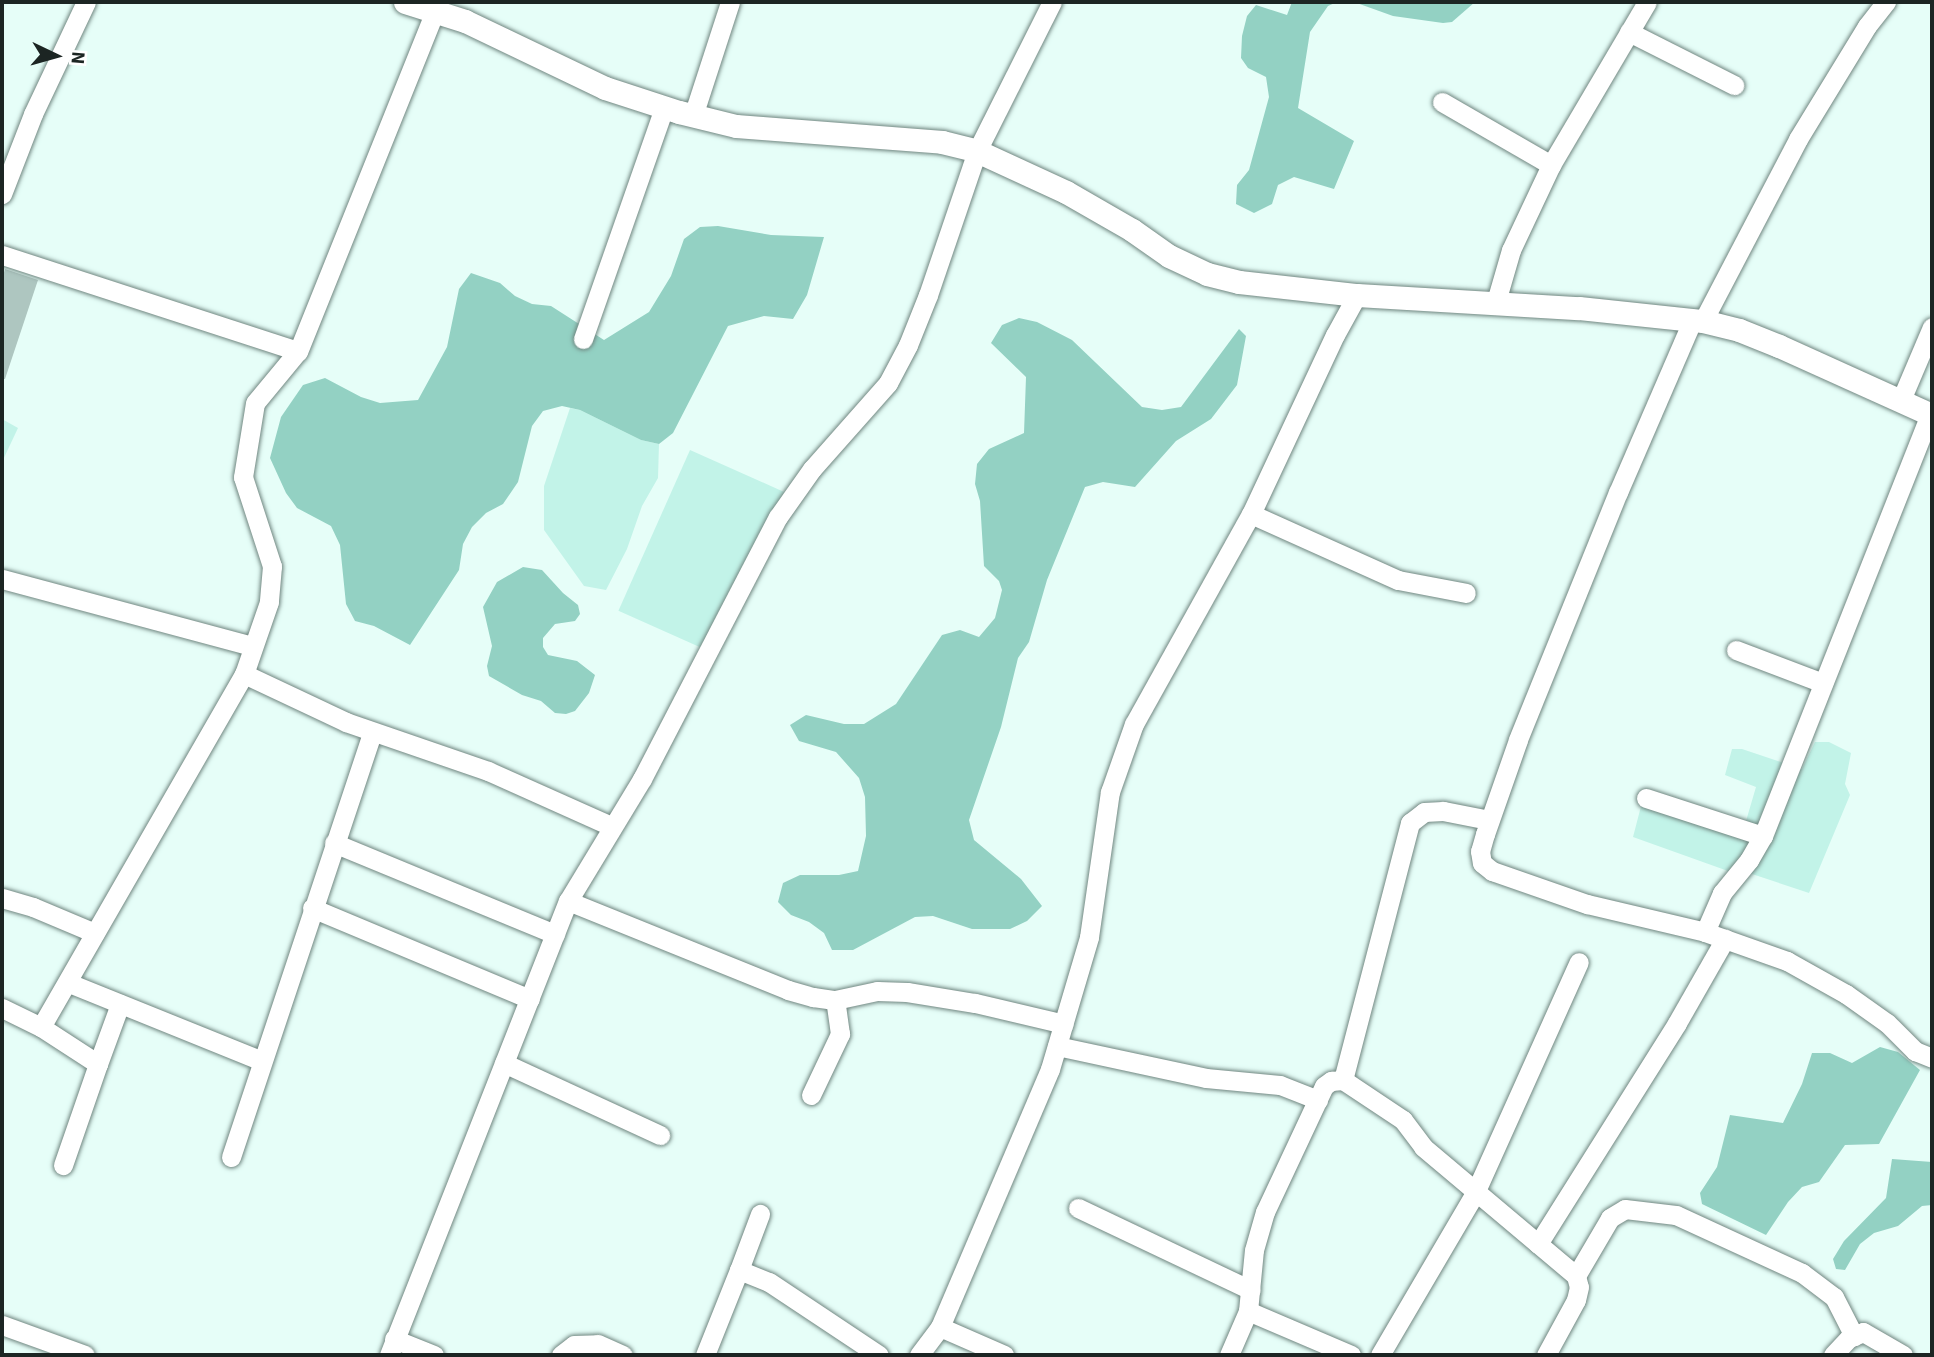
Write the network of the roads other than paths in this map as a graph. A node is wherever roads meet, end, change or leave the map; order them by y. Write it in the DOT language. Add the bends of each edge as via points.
graph roads {
  1 [pos="86,2"];
  2 [pos="405,2"];
  3 [pos="730,2"];
  4 [pos="1052,2"];
  5 [pos="1647,2"];
  6 [pos="1885,2"];
  7 [pos="435,11"];
  8 [pos="1629,32"];
  9 [pos="1734,85"];
  10 [pos="1442,102"];
  11 [pos="664,108"];
  12 [pos="693,116"];
  13 [pos="977,151"];
  14 [pos="1551,165"];
  15 [pos="2,194"];
  16 [pos="2,255"];
  17 [pos="1357,295"];
  18 [pos="1495,305"];
  19 [pos="1698,320"];
  20 [pos="1932,327"];
  21 [pos="583,339"];
  22 [pos="298,351"];
  23 [pos="1901,400"];
  24 [pos="1931,414"];
  25 [pos="1251,514"];
  26 [pos="2,579"];
  27 [pos="1466,593"];
  28 [pos="251,646"];
  29 [pos="1736,650"];
  30 [pos="244,674"];
  31 [pos="1823,683"];
  32 [pos="372,732"];
  33 [pos="1646,798"];
  34 [pos="1489,820"];
  35 [pos="611,826"];
  36 [pos="1763,836"];
  37 [pos="334,843"];
  38 [pos="2,898"];
  39 [pos="568,901"];
  40 [pos="312,908"];
  41 [pos="1705,932"];
  42 [pos="95,933"];
  43 [pos="555,934"];
  44 [pos="1725,939"];
  45 [pos="1579,962"];
  46 [pos="69,983"];
  47 [pos="530,999"];
  48 [pos="835,1000"];
  49 [pos="120,1004"];
  50 [pos="2,1008"];
  51 [pos="1064,1024"];
  52 [pos="41,1027"];
  53 [pos="1057,1046"];
  54 [pos="1932,1058"];
  55 [pos="260,1060"];
  56 [pos="504,1063"];
  57 [pos="98,1064"];
  58 [pos="1343,1080"];
  59 [pos="811,1095"];
  60 [pos="1318,1100"];
  61 [pos="660,1135"];
  62 [pos="231,1157"];
  63 [pos="63,1165"];
  64 [pos="1475,1193"];
  65 [pos="1078,1208"];
  66 [pos="760,1214"];
  67 [pos="1538,1244"];
  68 [pos="739,1270"];
  69 [pos="1576,1276"];
  70 [pos="1251,1290"];
  71 [pos="1248,1311"];
  72 [pos="2,1325"];
  73 [pos="940,1327"];
  74 [pos="1854,1336"];
  75 [pos="391,1347"];
  76 [pos="85,1355"];
  77 [pos="434,1355"];
  78 [pos="561,1355"];
  79 [pos="624,1355"];
  80 [pos="705,1355"];
  81 [pos="879,1355"];
  82 [pos="919,1355"];
  83 [pos="1004,1355"];
  84 [pos="1229,1355"];
  85 [pos="1351,1355"];
  86 [pos="1380,1355"];
  87 [pos="1546,1355"];
  88 [pos="1833,1355"];
  89 [pos="1903,1355"];
  1 -- 15 [label="street" via="33,114"];
  2 -- 7 [label="street"];
  3 -- 12 [label="street"];
  4 -- 13 [label="street"];
  5 -- 8 [label="street"];
  6 -- 19 [label="street" via="1798,139"];
  7 -- 11 [label="street" via="605,88"];
  7 -- 22 [label="street"];
  8 -- 9 [label="street"];
  8 -- 14 [label="street"];
  10 -- 14 [label="street"];
  11 -- 12 [label="street"];
  11 -- 21 [label="street"];
  12 -- 13 [label="street" via="736,125 942,142"];
  13 -- 17 [label="street" via="1066,192 1168,256 1207,274"];
  13 -- 35 [label="street" via="928,295 893,374 812,469 778,517 642,779"];
  14 -- 18 [label="street" via="1511,250"];
  16 -- 22 [label="street"];
  17 -- 18 [label="street"];
  17 -- 25 [label="street"];
  18 -- 19 [label="street"];
  19 -- 23 [label="street" via="1739,330"];
  19 -- 34 [label="street" via="1618,492"];
  20 -- 23 [label="street"];
  22 -- 28 [label="street" via="255,404 243,477 272,566 269,602"];
  23 -- 24 [label="street"];
  24 -- 31 [label="street"];
  25 -- 27 [label="street" via="1398,580"];
  25 -- 51 [label="street" via="1134,724 1120,759 1110,792 1089,937"];
  26 -- 28 [label="street"];
  28 -- 30 [label="street"];
  29 -- 31 [label="street"];
  30 -- 32 [label="street"];
  30 -- 42 [label="street"];
  31 -- 36 [label="street"];
  32 -- 35 [label="street" via="488,771"];
  32 -- 37 [label="street"];
  33 -- 36 [label="street"];
  34 -- 41 [label="street" via="1480,851 1482,863 1492,871 1587,904"];
  34 -- 58 [label="street" via="1443,811 1424,812 1410,823"];
  35 -- 39 [label="street"];
  36 -- 41 [label="street" via="1722,893"];
  37 -- 40 [label="street"];
  37 -- 43 [label="street"];
  38 -- 42 [label="street"];
  39 -- 43 [label="street"];
  39 -- 48 [label="street" via="788,990"];
  40 -- 47 [label="street"];
  40 -- 55 [label="street"];
  41 -- 44 [label="street"];
  42 -- 46 [label="street"];
  43 -- 47 [label="street"];
  44 -- 54 [label="street" via="1787,961 1846,994 1887,1023 1915,1051"];
  44 -- 67 [label="street"];
  45 -- 64 [label="street"];
  46 -- 49 [label="street"];
  46 -- 52 [label="street"];
  47 -- 56 [label="street"];
  48 -- 51 [label="street" via="877,991 907,992"];
  48 -- 59 [label="street" via="840,1034"];
  49 -- 55 [label="street"];
  49 -- 57 [label="street"];
  50 -- 52 [label="street"];
  51 -- 53 [label="street"];
  52 -- 57 [label="street"];
  53 -- 60 [label="street" via="1206,1078 1280,1085"];
  53 -- 73 [label="street" via="998,1197"];
  55 -- 62 [label="street"];
  56 -- 61 [label="street"];
  56 -- 75 [label="street"];
  57 -- 63 [label="street"];
  58 -- 60 [label="street" via="1331,1080"];
  58 -- 64 [label="street" via="1403,1120 1423,1147"];
  60 -- 70 [label="street" via="1265,1212 1254,1250"];
  64 -- 67 [label="street"];
  64 -- 86 [label="street"];
  65 -- 70 [label="street"];
  66 -- 68 [label="street"];
  67 -- 69 [label="street"];
  68 -- 80 [label="street"];
  68 -- 81 [label="street" via="769,1282"];
  69 -- 74 [label="street" via="1611,1218 1625,1209 1676,1215 1802,1273 1834,1297"];
  69 -- 87 [label="street" via="1576,1300"];
  70 -- 71 [label="street"];
  71 -- 84 [label="street"];
  71 -- 85 [label="street"];
  72 -- 76 [label="street"];
  73 -- 82 [label="street"];
  73 -- 83 [label="street"];
  74 -- 88 [label="street"];
  74 -- 89 [label="street" via="1863,1332"];
  75 -- 77 [label="street"];
  78 -- 79 [label="street" via="574,1345 598,1345"];
}
